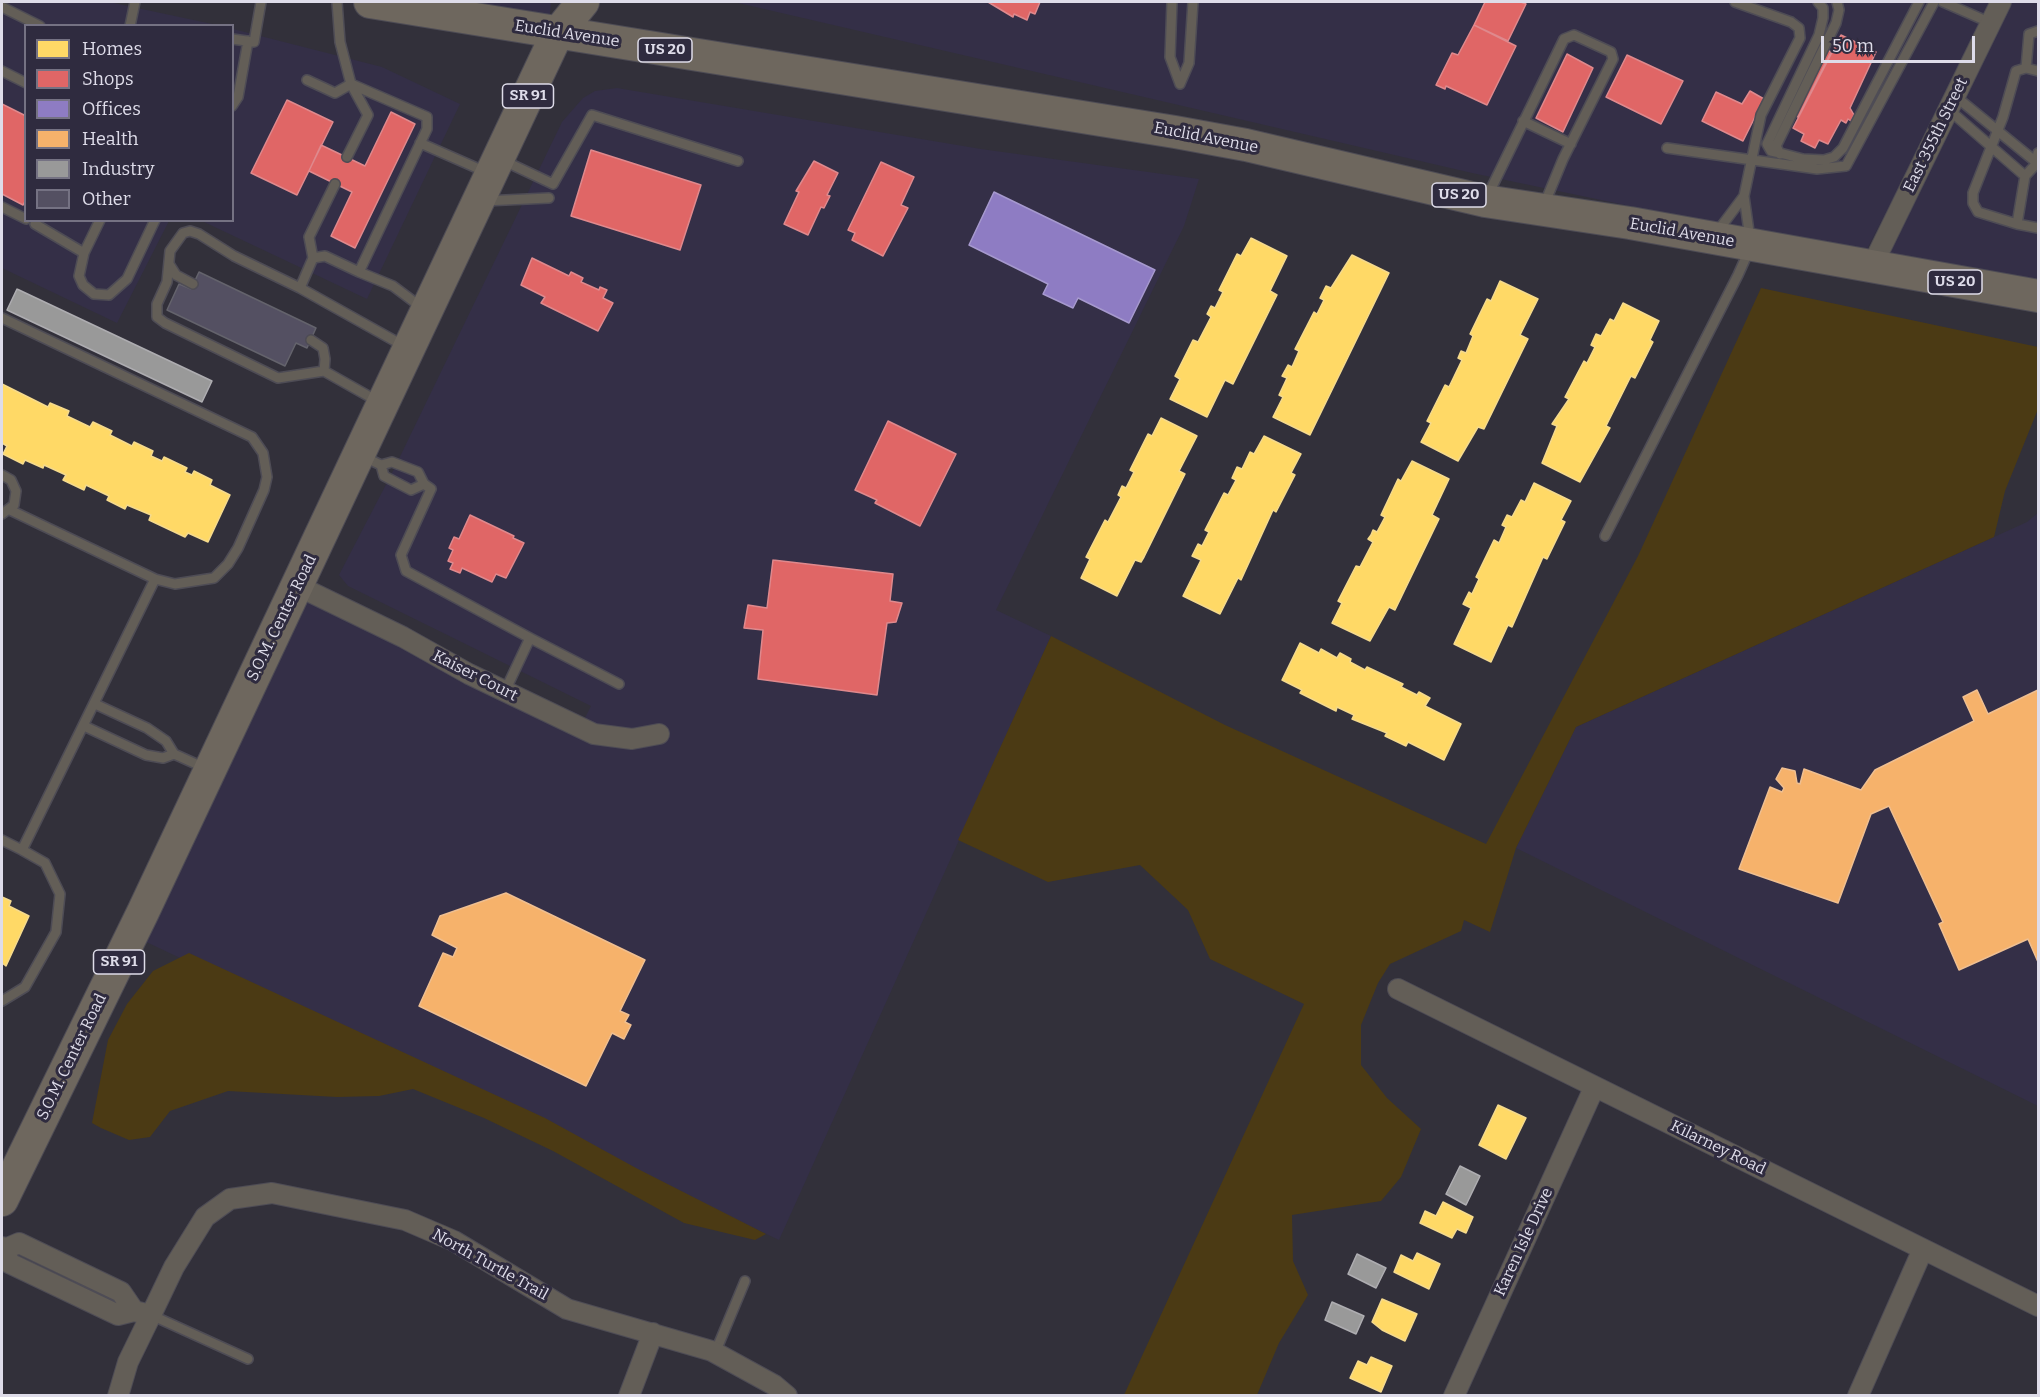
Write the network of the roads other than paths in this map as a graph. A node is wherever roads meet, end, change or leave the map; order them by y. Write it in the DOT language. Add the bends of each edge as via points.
graph roads {
  1 [pos="135,2"];
  2 [pos="261,2"];
  3 [pos="337,2"];
  4 [pos="370,2"];
  5 [pos="560,2"];
  6 [pos="584,2"];
  7 [pos="1172,2"];
  8 [pos="1193,2"];
  9 [pos="1735,2"];
  10 [pos="1818,2"];
  11 [pos="1837,2"];
  12 [pos="1919,2"];
  13 [pos="1934,2"];
  14 [pos="1943,2"];
  15 [pos="2001,2"];
  16 [pos="2,7"];
  17 [pos="1991,23"];
  18 [pos="36,24"];
  19 [pos="130,24"];
  20 [pos="2038,32"];
  21 [pos="557,34"];
  22 [pos="234,39"];
  23 [pos="251,41"];
  24 [pos="2026,68"];
  25 [pos="2038,70"];
  26 [pos="2,71"];
  27 [pos="307,80"];
  28 [pos="24,82"];
  29 [pos="351,84"];
  30 [pos="234,103"];
  31 [pos="1952,103"];
  32 [pos="1523,120"];
  33 [pos="1998,129"];
  34 [pos="420,143"];
  35 [pos="1570,144"];
  36 [pos="1991,145"];
  37 [pos="1667,148"];
  38 [pos="1779,153"];
  39 [pos="347,157"];
  40 [pos="1751,159"];
  41 [pos="2038,159"];
  42 [pos="738,161"];
  43 [pos="1789,165"];
  44 [pos="2025,176"];
  45 [pos="489,178"];
  46 [pos="335,183"];
  47 [pos="1744,196"];
  48 [pos="549,198"];
  49 [pos="1485,201"];
  50 [pos="2,207"];
  51 [pos="1542,210"];
  52 [pos="24,218"];
  53 [pos="33,222"];
  54 [pos="99,222"];
  55 [pos="153,222"];
  56 [pos="2017,224"];
  57 [pos="2038,228"];
  58 [pos="1712,238"];
  59 [pos="1751,246"];
  60 [pos="84,253"];
  61 [pos="313,258"];
  62 [pos="169,264"];
  63 [pos="1871,268"];
  64 [pos="359,272"];
  65 [pos="193,284"];
  66 [pos="300,288"];
  67 [pos="2038,296"];
  68 [pos="427,311"];
  69 [pos="2,318"];
  70 [pos="311,340"];
  71 [pos="409,348"];
  72 [pos="324,371"];
  73 [pos="382,404"];
  74 [pos="370,460"];
  75 [pos="2,475"];
  76 [pos="424,484"];
  77 [pos="5,512"];
  78 [pos="1605,536"];
  79 [pos="155,579"];
  80 [pos="298,586"];
  81 [pos="530,639"];
  82 [pos="619,684"];
  83 [pos="505,691"];
  84 [pos="95,704"];
  85 [pos="84,726"];
  86 [pos="659,734"];
  87 [pos="174,754"];
  88 [pos="210,771"];
  89 [pos="2,840"];
  90 [pos="22,850"];
  91 [pos="1398,989"];
  92 [pos="2,1001"];
  93 [pos="1594,1088"];
  94 [pos="2,1200"];
  95 [pos="3,1248"];
  96 [pos="1923,1249"];
  97 [pos="745,1281"];
  98 [pos="2038,1306"];
  99 [pos="142,1313"];
  100 [pos="653,1333"];
  101 [pos="715,1353"];
  102 [pos="248,1359"];
  103 [pos="118,1395"];
  104 [pos="629,1395"];
  105 [pos="787,1395"];
  106 [pos="1454,1395"];
  107 [pos="1858,1395"];
  1 -- 19 [label="lane"];
  2 -- 23 [label="lane"];
  3 -- 29 [label="lane" via="340,42"];
  4 -- 21 [label="main road, Euclid Avenue / US 20"];
  5 -- 21 [label="main road, S.O.M. Center Road / SR 91"];
  6 -- 21 [label="main road, S.O.M. Center Road / SR 91"];
  7 -- 8 [label="lane" via="1170,57 1180,84 1189,63"];
  9 -- 40 [label="lane" via="1791,22 1798,28 1800,38 1761,115"];
  10 -- 38 [label="lane" via="1823,8 1819,35 1768,138 1771,151"];
  11 -- 38 [label="lane" via="1836,23 1776,146"];
  12 -- 38 [label="lane" via="1839,152 1824,160"];
  13 -- 43 [label="lane" via="1846,166 1817,169"];
  14 -- 17 [label="lane"];
  15 -- 17 [label="street, East 355th Street"];
  16 -- 18 [label="lane"];
  17 -- 31 [label="street, East 355th Street"];
  20 -- 24 [label="lane" via="2029,34"];
  21 -- 45 [label="main road, S.O.M. Center Road / SR 91"];
  21 -- 49 [label="main road, Euclid Avenue / US 20" via="1175,132"];
  22 -- 23 [label="lane"];
  23 -- 30 [label="lane"];
  24 -- 25 [label="lane"];
  24 -- 33 [label="lane" via="2016,70"];
  26 -- 28 [label="lane"];
  27 -- 29 [label="lane" via="335,93"];
  29 -- 34 [label="lane" via="427,117 427,129"];
  29 -- 39 [label="lane" via="368,115"];
  31 -- 33 [label="lane"];
  31 -- 36 [label="lane"];
  31 -- 63 [label="street, East 355th Street"];
  32 -- 35 [label="lane"];
  32 -- 35 [label="lane" via="1564,39 1575,35 1611,52 1613,59"];
  32 -- 49 [label="lane"];
  33 -- 36 [label="lane"];
  33 -- 41 [label="lane"];
  34 -- 45 [label="lane"];
  34 -- 64 [label="lane"];
  35 -- 51 [label="lane"];
  36 -- 44 [label="lane"];
  36 -- 56 [label="lane" via="1973,203 1978,212"];
  37 -- 40 [label="lane"];
  38 -- 43 [label="lane"];
  40 -- 43 [label="lane"];
  40 -- 47 [label="lane"];
  41 -- 44 [label="lane"];
  42 -- 45 [label="lane" via="592,115 553,184"];
  44 -- 56 [label="lane"];
  45 -- 48 [label="lane"];
  45 -- 68 [label="main road, S.O.M. Center Road / SR 91"];
  46 -- 61 [label="lane" via="309,237"];
  47 -- 58 [label="lane"];
  47 -- 59 [label="lane"];
  49 -- 51 [label="main road, Euclid Avenue / US 20"];
  50 -- 52 [label="lane"];
  51 -- 58 [label="main road, Euclid Avenue / US 20"];
  53 -- 60 [label="lane"];
  54 -- 60 [label="lane"];
  55 -- 60 [label="lane" via="127,279 109,295 94,294 83,285 79,276"];
  56 -- 57 [label="lane"];
  58 -- 59 [label="main road, Euclid Avenue / US 20"];
  59 -- 63 [label="main road, Euclid Avenue / US 20"];
  59 -- 78 [label="lane"];
  61 -- 64 [label="lane" via="325,256"];
  61 -- 66 [label="lane"];
  62 -- 65 [label="lane" via="176,275"];
  62 -- 66 [label="lane" via="176,241 190,231"];
  62 -- 72 [label="lane" via="157,304 157,317 165,323 278,378"];
  63 -- 67 [label="main road, Euclid Avenue / US 20"];
  64 -- 68 [label="lane" via="393,286"];
  66 -- 71 [label="lane"];
  68 -- 71 [label="main road, S.O.M. Center Road / SR 91"];
  69 -- 79 [label="lane" via="252,437 263,453 267,477 264,490 228,564 214,578 175,584"];
  70 -- 72 [label="lane" via="323,348"];
  71 -- 73 [label="main road, S.O.M. Center Road / SR 91"];
  72 -- 73 [label="lane"];
  73 -- 74 [label="main road, S.O.M. Center Road / SR 91"];
  74 -- 76 [label="lane" via="392,462 418,472"];
  74 -- 76 [label="lane" via="384,476 411,490"];
  74 -- 80 [label="main road, S.O.M. Center Road / SR 91"];
  75 -- 77 [label="lane" via="16,491 14,505"];
  76 -- 81 [label="lane" via="431,489 401,555 406,571"];
  77 -- 79 [label="lane"];
  79 -- 84 [label="lane"];
  80 -- 83 [label="street, Kaiser Court"];
  80 -- 88 [label="main road, S.O.M. Center Road / SR 91"];
  81 -- 82 [label="lane"];
  81 -- 83 [label="lane"];
  83 -- 86 [label="street, Kaiser Court" via="594,734 632,739"];
  84 -- 85 [label="lane"];
  84 -- 87 [label="lane" via="147,728 166,741"];
  85 -- 87 [label="lane" via="146,755 163,758"];
  85 -- 90 [label="lane"];
  87 -- 88 [label="lane"];
  88 -- 94 [label="main road, S.O.M. Center Road / SR 91"];
  89 -- 90 [label="lane"];
  90 -- 92 [label="lane" via="45,863 60,894 56,932 25,987"];
  91 -- 93 [label="street, Kilarney Road"];
  93 -- 96 [label="street, Kilarney Road"];
  93 -- 106 [label="street, Karen Isle Drive"];
  95 -- 99 [label="street" via="19,1243 121,1292"];
  96 -- 98 [label="street, Kilarney Road"];
  96 -- 107 [label="street"];
  97 -- 101 [label="lane"];
  99 -- 100 [label="street, North Turtle Trail" via="205,1217 230,1199 272,1193 405,1220 454,1241 567,1309"];
  99 -- 102 [label="lane"];
  99 -- 103 [label="street, North Turtle Trail"];
  100 -- 101 [label="street, North Turtle Trail"];
  100 -- 104 [label="street"];
  101 -- 105 [label="street, North Turtle Trail"];
}
